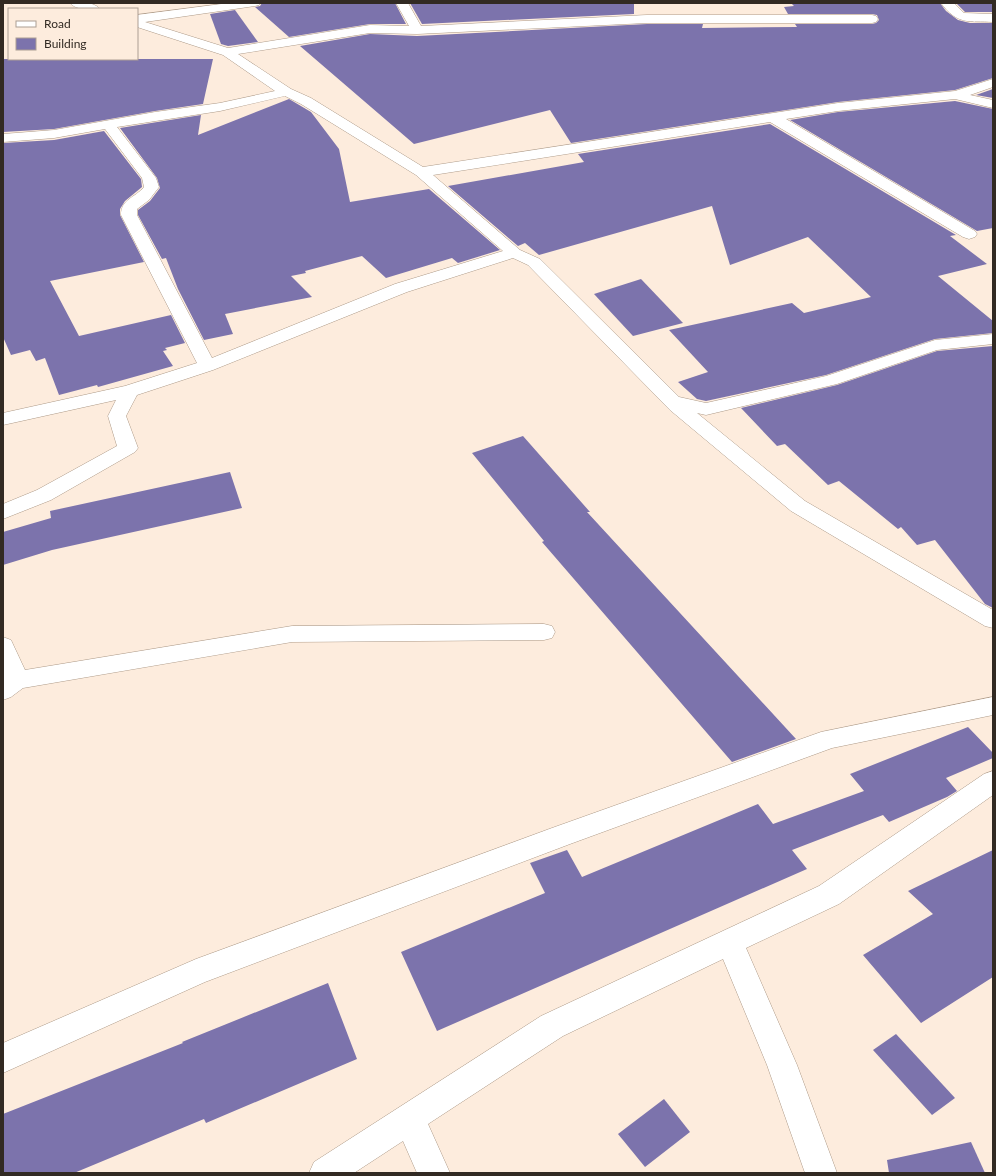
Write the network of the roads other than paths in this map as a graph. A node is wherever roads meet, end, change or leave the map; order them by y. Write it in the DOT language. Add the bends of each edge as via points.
graph roads {
  1 [pos="76,3"];
  2 [pos="255,3"];
  3 [pos="402,3"];
  4 [pos="947,3"];
  5 [pos="91,8"];
  6 [pos="992,18"];
  7 [pos="138,19"];
  8 [pos="872,19"];
  9 [pos="138,23"];
  10 [pos="416,30"];
  11 [pos="227,52"];
  12 [pos="993,83"];
  13 [pos="286,92"];
  14 [pos="956,96"];
  15 [pos="993,104"];
  16 [pos="774,118"];
  17 [pos="108,124"];
  18 [pos="3,138"];
  19 [pos="422,172"];
  20 [pos="969,234"];
  21 [pos="514,253"];
  22 [pos="993,339"];
  23 [pos="207,366"];
  24 [pos="130,391"];
  25 [pos="672,402"];
  26 [pos="3,419"];
  27 [pos="3,512"];
  28 [pos="993,620"];
  29 [pos="544,632"];
  30 [pos="3,646"];
  31 [pos="10,685"];
  32 [pos="993,706"];
  33 [pos="993,781"];
  34 [pos="729,941"];
  35 [pos="3,1058"];
  36 [pos="409,1119"];
  37 [pos="325,1173"];
  38 [pos="434,1173"];
  39 [pos="821,1173"];
  1 -- 5 [label="street"];
  2 -- 7 [label="street"];
  3 -- 10 [label="street"];
  4 -- 6 [label="street" via="960,16"];
  8 -- 10 [label="street" via="647,19"];
  9 -- 11 [label="street"];
  10 -- 11 [label="street" via="370,29"];
  11 -- 13 [label="street"];
  12 -- 14 [label="street"];
  13 -- 17 [label="street" via="220,107"];
  13 -- 19 [label="street" via="306,101"];
  14 -- 15 [label="street"];
  14 -- 16 [label="street" via="838,107"];
  16 -- 19 [label="street"];
  16 -- 20 [label="street"];
  17 -- 18 [label="street" via="54,134"];
  17 -- 23 [label="street" via="149,178 152,187 144,197 129,207 129,215"];
  19 -- 21 [label="street"];
  21 -- 23 [label="street" via="401,288"];
  21 -- 25 [label="street" via="534,262"];
  22 -- 25 [label="street" via="935,345 831,380 706,409"];
  23 -- 24 [label="street"];
  24 -- 26 [label="street"];
  24 -- 27 [label="street" via="117,416 128,448 44,495"];
  25 -- 28 [label="street" via="798,506"];
  29 -- 31 [label="street" via="292,634"];
  30 -- 31 [label="street"];
  32 -- 35 [label="street" via="823,742 196,972"];
  33 -- 34 [label="street" via="829,895"];
  34 -- 36 [label="street" via="552,1026"];
  34 -- 39 [label="street" via="782,1065"];
  36 -- 37 [label="street"];
  36 -- 38 [label="street"];
}
